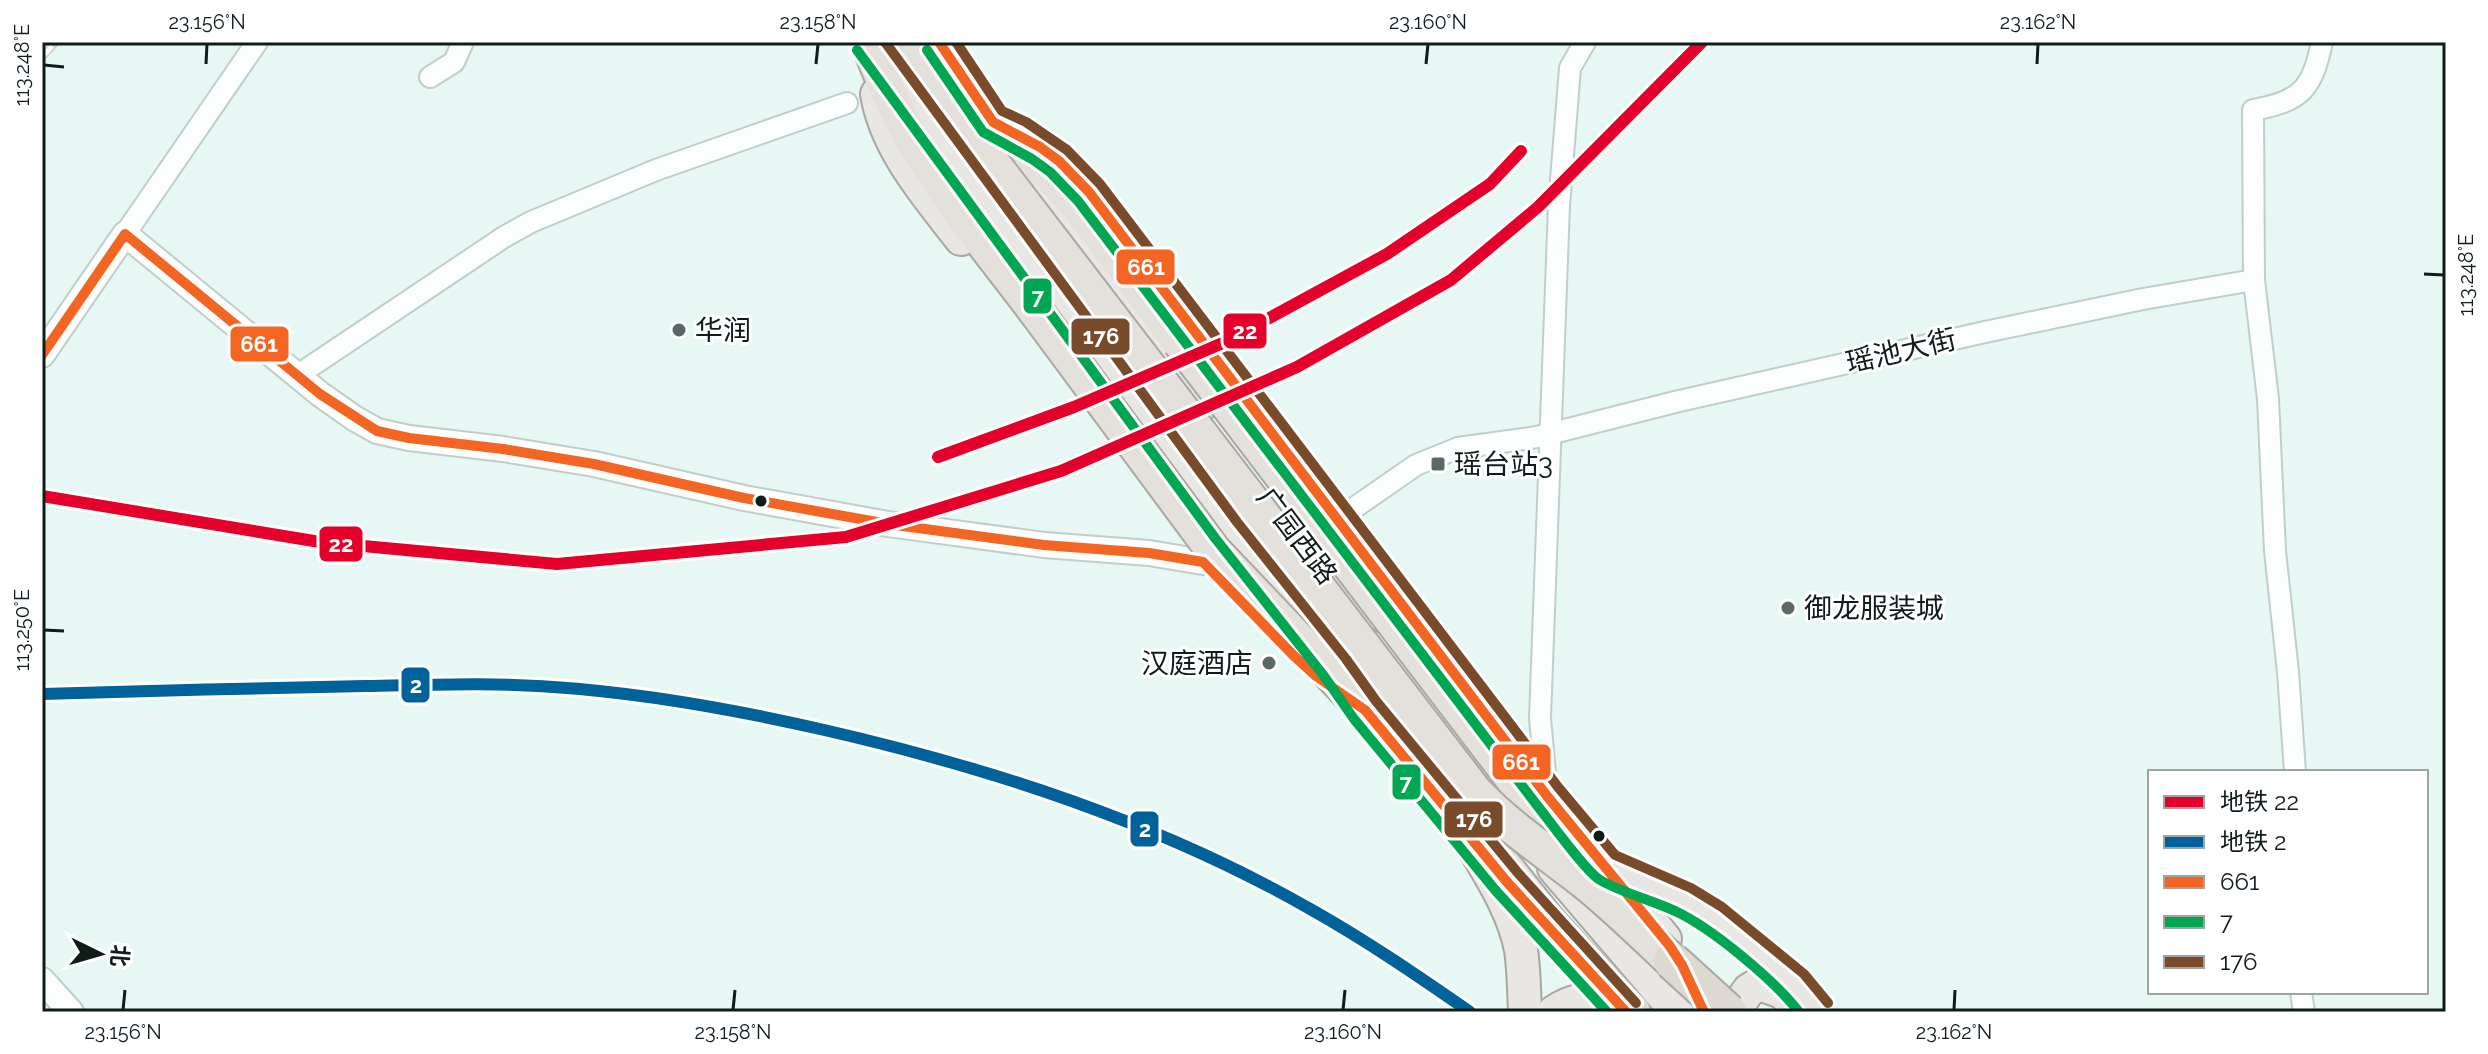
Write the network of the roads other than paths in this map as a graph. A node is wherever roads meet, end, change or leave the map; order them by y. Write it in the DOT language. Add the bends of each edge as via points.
graph roads {
  1 [pos="257,42"];
  2 [pos="463,42"];
  3 [pos="912,42"];
  4 [pos="939,42"];
  5 [pos="1585,42"];
  6 [pos="2322,42"];
  7 [pos="875,44"];
  8 [pos="430,77"];
  9 [pos="847,103"];
  10 [pos="993,122"];
  11 [pos="125,234"];
  12 [pos="2254,280"];
  13 [pos="42,355"];
  14 [pos="298,375"];
  15 [pos="1549,432"];
  16 [pos="1161,440"];
  17 [pos="1337,520"];
  18 [pos="1180,529"];
  19 [pos="1302,544"];
  20 [pos="1203,562"];
  21 [pos="1334,586"];
  22 [pos="1432,644"];
  23 [pos="1365,710"];
  24 [pos="1447,732"];
  25 [pos="1404,759"];
  26 [pos="2295,770"];
  27 [pos="1547,796"];
  28 [pos="1460,818"];
  29 [pos="1606,867"];
  30 [pos="1672,961"];
  31 [pos="42,980"];
  32 [pos="1621,1003"];
  33 [pos="71,1012"];
  34 [pos="1525,1012"];
  35 [pos="1554,1012"];
  36 [pos="1677,1012"];
  37 [pos="1704,1012"];
  38 [pos="1731,1012"];
  39 [pos="1801,1012"];
  40 [pos="1817,1012"];
  1 -- 11 [label="street"];
  2 -- 8 [label="street" via="454,62"];
  3 -- 30 [label="highway, bridge" via="967,130 1475,792"];
  4 -- 10 [label="main road, 广园西路"];
  5 -- 15 [label="street" via="1570,68"];
  6 -- 12 [label="street" via="2317,66 2303,91 2253,110"];
  7 -- 16 [label="main road, 广园西路"];
  7 -- 18 [label="main road" via="878,100 909,167"];
  7 -- 28 [label="highway, bridge"];
  7 -- 28 [label="highway, bridge" via="899,114 923,157 1213,550"];
  9 -- 14 [label="street" via="656,170 531,222"];
  10 -- 17 [label="main road" via="1040,147 1089,192"];
  10 -- 19 [label="main road, 广园西路"];
  10 -- 30 [label="highway, bridge" via="1083,212 1513,779"];
  11 -- 13 [label="street"];
  11 -- 14 [label="street"];
  12 -- 15 [label="street, 瑶池大街" via="1985,332"];
  12 -- 26 [label="street" via="2268,399"];
  14 -- 20 [label="street" via="354,418 377,431 409,438 594,464 888,524"];
  15 -- 17 [label="street, 瑶池大街" via="1433,456"];
  15 -- 27 [label="street" via="1540,718"];
  16 -- 18 [label="main road"];
  16 -- 23 [label="main road, 广园西路"];
  17 -- 19 [label="street, 瑶池大街"];
  17 -- 22 [label="main road"];
  18 -- 20 [label="main road"];
  19 -- 21 [label="main road, 广园西路"];
  20 -- 23 [label="main road" via="1293,655"];
  21 -- 22 [label="main road"];
  21 -- 24 [label="main road, 广园西路"];
  22 -- 27 [label="main road"];
  23 -- 25 [label="main road, 广园西路"];
  24 -- 25 [label="street" via="1422,756"];
  24 -- 36 [label="main road, 广园西路"];
  25 -- 28 [label="main road, 广园西路"];
  27 -- 29 [label="main road"];
  28 -- 32 [label="highway"];
  28 -- 34 [label="main road, 广园西路" via="1515,928"];
  29 -- 37 [label="main road" via="1669,945"];
  29 -- 40 [label="main road" via="1674,895 1715,919 1795,984"];
  30 -- 38 [label="highway, bridge"];
  31 -- 33 [label="street"];
  32 -- 35 [label="main road" via="1579,1000"];
  38 -- 39 [label="main road" via="1759,984 1782,992"];
}
